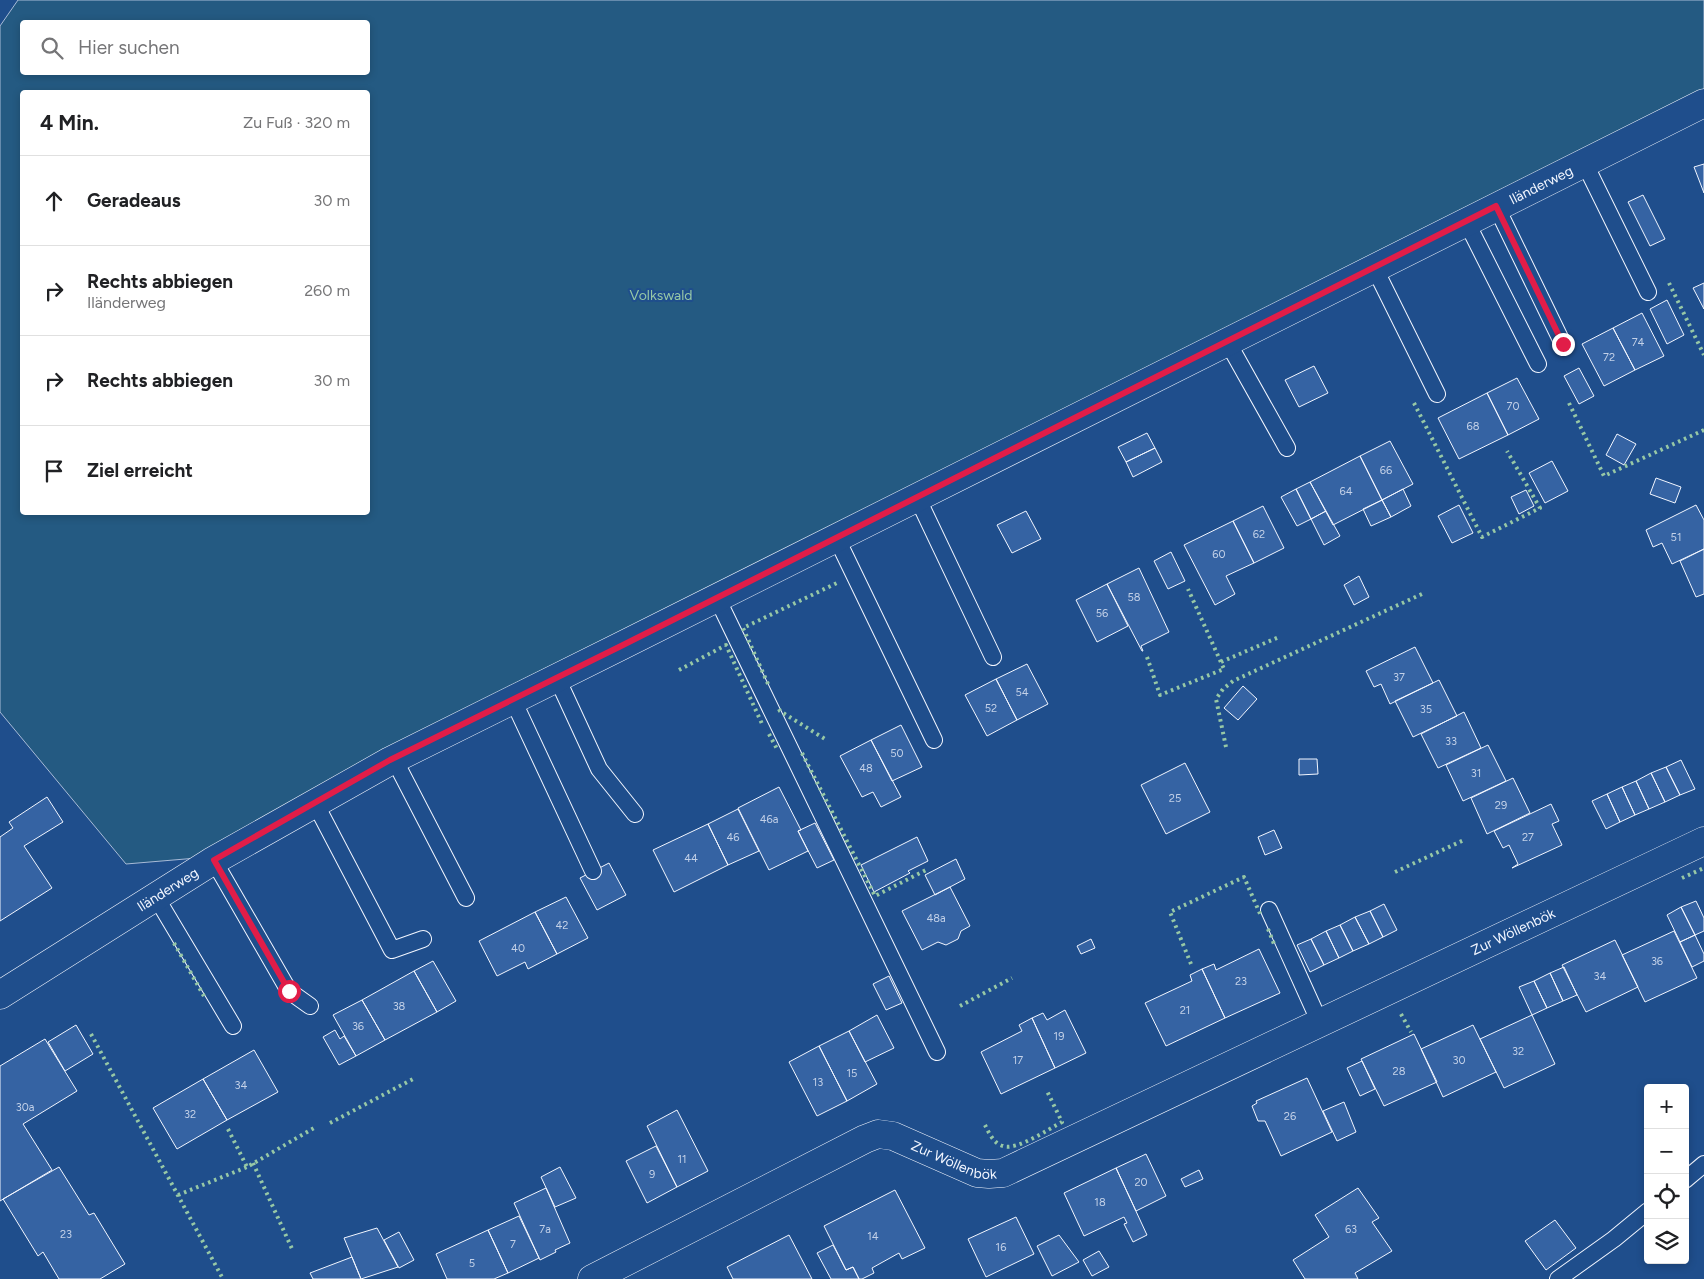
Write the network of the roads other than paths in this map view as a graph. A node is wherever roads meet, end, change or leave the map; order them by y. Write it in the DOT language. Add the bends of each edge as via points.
graph roads {
  1 [pos="1704,102"];
  2 [pos="1584,162"];
  3 [pos="1496,206"];
  4 [pos="1466,221"];
  5 [pos="1374,267"];
  6 [pos="1648,292"];
  7 [pos="1227,341"];
  8 [pos="1563,344"];
  9 [pos="1538,364"];
  10 [pos="1437,394"];
  11 [pos="1287,448"];
  12 [pos="917,497"];
  13 [pos="836,538"];
  14 [pos="718,598"];
  15 [pos="993,657"];
  16 [pos="557,678"];
  17 [pos="513,700"];
  18 [pos="934,740"];
  19 [pos="394,759"];
  20 [pos="315,803"];
  21 [pos="636,814"];
  22 [pos="1704,841"];
  23 [pos="214,860"];
  24 [pos="594,871"];
  25 [pos="156,897"];
  26 [pos="466,898"];
  27 [pos="1269,910"];
  28 [pos="423,939"];
  29 [pos="0,995"];
  30 [pos="310,1006"];
  31 [pos="1320,1023"];
  32 [pos="233,1026"];
  33 [pos="937,1052"];
  34 [pos="1704,1164"];
  35 [pos="1689,1177"];
  36 [pos="1644,1214"];
  37 [pos="592,1279"];
  38 [pos="1558,1279"];
  1 -- 2 [label="street, Iländerweg"];
  2 -- 3 [label="street, Iländerweg"];
  2 -- 6 [label="lane"];
  3 -- 4 [label="street, Iländerweg"];
  3 -- 8 [label="lane"];
  4 -- 5 [label="street, Iländerweg"];
  4 -- 9 [label="lane"];
  5 -- 7 [label="street, Iländerweg"];
  5 -- 10 [label="lane"];
  7 -- 11 [label="lane"];
  7 -- 12 [label="street, Iländerweg"];
  12 -- 13 [label="street, Iländerweg"];
  12 -- 15 [label="lane"];
  13 -- 14 [label="street, Iländerweg"];
  13 -- 18 [label="lane"];
  14 -- 16 [label="street, Iländerweg"];
  14 -- 33 [label="lane"];
  16 -- 17 [label="street, Iländerweg"];
  16 -- 21 [label="lane" via="599,769"];
  17 -- 19 [label="street, Iländerweg"];
  17 -- 24 [label="lane"];
  19 -- 20 [label="street, Iländerweg"];
  19 -- 26 [label="lane"];
  20 -- 23 [label="street, Iländerweg"];
  20 -- 28 [label="lane" via="392,950"];
  22 -- 31 [label="street, Zur Wöllenbök"];
  23 -- 25 [label="street, Iländerweg"];
  23 -- 30 [label="lane" via="289,991"];
  25 -- 29 [label="street, Iländerweg"];
  25 -- 32 [label="lane"];
  27 -- 31 [label="lane"];
  31 -- 37 [label="street, Zur Wöllenbök" via="1003,1173 977,1173 893,1136 878,1134 866,1138"];
  34 -- 35 [label="lane"];
  36 -- 38 [label="lane"];
}
